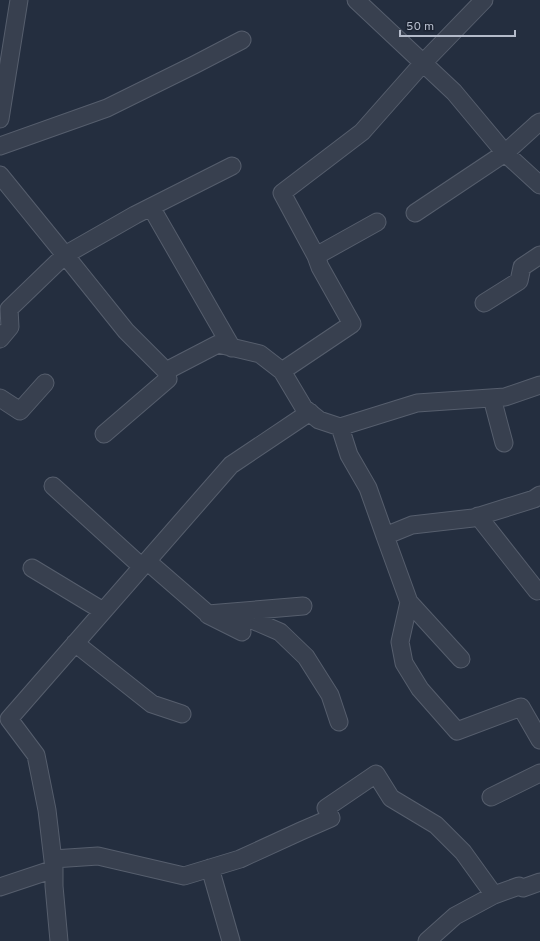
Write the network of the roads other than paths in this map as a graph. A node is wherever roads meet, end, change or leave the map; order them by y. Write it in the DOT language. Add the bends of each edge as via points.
graph roads {
  1 [pos="19,0"];
  2 [pos="356,0"];
  3 [pos="484,0"];
  4 [pos="242,40"];
  5 [pos="423,63"];
  6 [pos="0,119"];
  7 [pos="540,122"];
  8 [pos="0,146"];
  9 [pos="505,153"];
  10 [pos="232,166"];
  11 [pos="0,174"];
  12 [pos="540,185"];
  13 [pos="151,207"];
  14 [pos="415,214"];
  15 [pos="377,222"];
  16 [pos="65,255"];
  17 [pos="540,255"];
  18 [pos="316,256"];
  19 [pos="484,304"];
  20 [pos="0,339"];
  21 [pos="232,348"];
  22 [pos="166,371"];
  23 [pos="282,371"];
  24 [pos="44,383"];
  25 [pos="540,385"];
  26 [pos="0,398"];
  27 [pos="492,398"];
  28 [pos="310,412"];
  29 [pos="340,427"];
  30 [pos="104,434"];
  31 [pos="504,443"];
  32 [pos="52,486"];
  33 [pos="540,495"];
  34 [pos="478,516"];
  35 [pos="386,536"];
  36 [pos="145,564"];
  37 [pos="32,568"];
  38 [pos="537,591"];
  39 [pos="409,602"];
  40 [pos="303,606"];
  41 [pos="104,611"];
  42 [pos="234,612"];
  43 [pos="208,614"];
  44 [pos="242,632"];
  45 [pos="75,643"];
  46 [pos="461,660"];
  47 [pos="4,713"];
  48 [pos="182,714"];
  49 [pos="339,722"];
  50 [pos="540,740"];
  51 [pos="540,773"];
  52 [pos="491,797"];
  53 [pos="53,864"];
  54 [pos="210,868"];
  55 [pos="540,882"];
  56 [pos="0,887"];
  57 [pos="494,895"];
  58 [pos="59,941"];
  59 [pos="231,941"];
  60 [pos="428,941"];
  1 -- 6 [label="street"];
  2 -- 5 [label="street"];
  3 -- 5 [label="street"];
  4 -- 8 [label="street" via="107,108"];
  5 -- 9 [label="street" via="454,92"];
  5 -- 18 [label="street" via="362,132 282,193"];
  7 -- 9 [label="street"];
  9 -- 12 [label="street"];
  9 -- 14 [label="street"];
  10 -- 13 [label="street"];
  11 -- 16 [label="street"];
  13 -- 16 [label="street"];
  13 -- 21 [label="street"];
  15 -- 18 [label="street"];
  16 -- 20 [label="street" via="9,308 10,327"];
  16 -- 22 [label="street" via="126,331"];
  17 -- 19 [label="street" via="522,267 519,281"];
  18 -- 23 [label="street" via="352,324"];
  21 -- 22 [label="street" via="218,344"];
  21 -- 23 [label="street" via="260,354"];
  22 -- 30 [label="street" via="168,379"];
  23 -- 28 [label="street" via="304,408"];
  24 -- 26 [label="street" via="20,411"];
  25 -- 27 [label="street" via="505,397"];
  27 -- 29 [label="street" via="417,403"];
  27 -- 31 [label="street"];
  28 -- 29 [label="street" via="319,420"];
  28 -- 36 [label="street" via="232,464"];
  29 -- 35 [label="street" via="349,455 368,488"];
  32 -- 36 [label="street"];
  33 -- 34 [label="street"];
  34 -- 35 [label="street" via="412,525"];
  34 -- 38 [label="street"];
  35 -- 39 [label="street"];
  36 -- 41 [label="street"];
  36 -- 43 [label="street"];
  37 -- 41 [label="street"];
  39 -- 46 [label="street"];
  39 -- 50 [label="street" via="400,642 404,663 420,689 457,731 521,707"];
  40 -- 42 [label="street"];
  41 -- 45 [label="street"];
  42 -- 43 [label="street"];
  42 -- 49 [label="street" via="280,632 306,657 330,696"];
  43 -- 44 [label="street"];
  45 -- 47 [label="street"];
  45 -- 48 [label="street" via="152,704"];
  47 -- 53 [label="street" via="36,755 47,810"];
  51 -- 52 [label="street"];
  53 -- 54 [label="street" via="98,856 184,876"];
  53 -- 56 [label="street"];
  53 -- 58 [label="street"];
  54 -- 57 [label="street" via="240,859 331,818 326,808 376,774 391,798 436,825 463,852"];
  54 -- 59 [label="street"];
  55 -- 57 [label="street"];
  57 -- 60 [label="street" via="455,916"];
}
